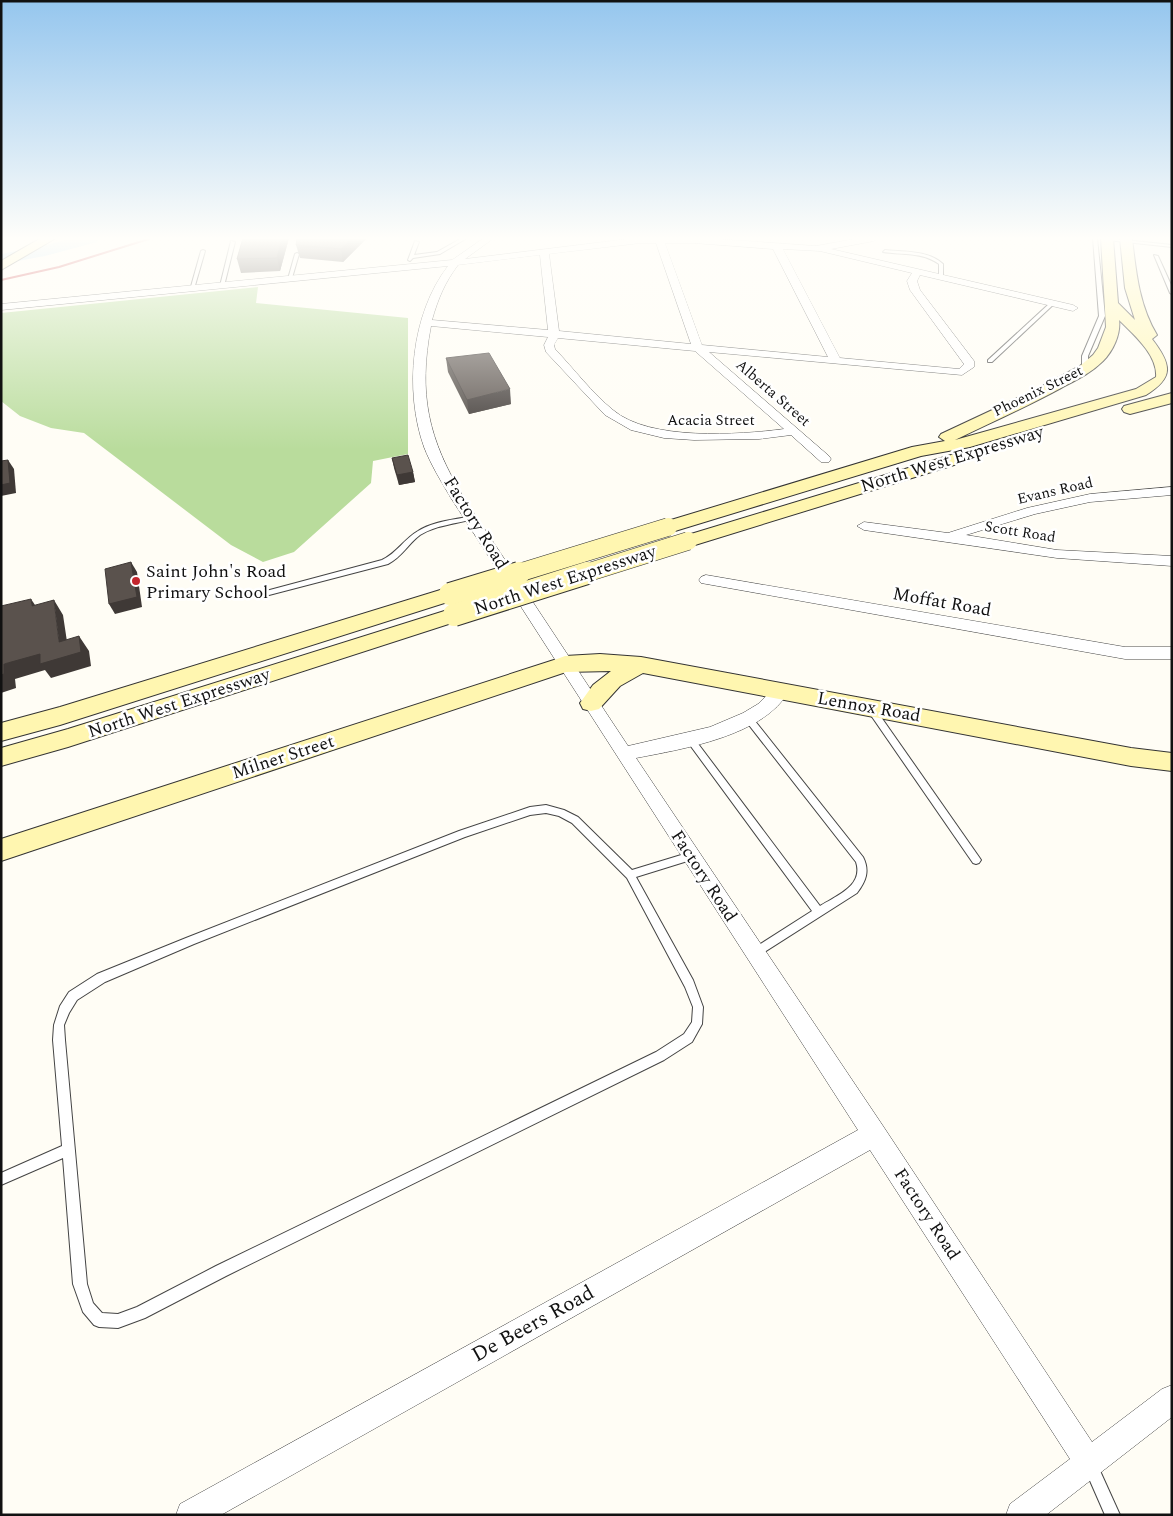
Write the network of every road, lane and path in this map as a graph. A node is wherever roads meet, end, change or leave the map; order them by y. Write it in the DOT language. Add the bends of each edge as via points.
graph roads {
  1 [pos="431,309"];
  2 [pos="551,309"];
  3 [pos="685,309"];
  4 [pos="809,309"];
  5 [pos="929,309"];
  6 [pos="1047,309"];
  7 [pos="1101,309"];
  8 [pos="1113,309"];
  9 [pos="1116,309"];
  10 [pos="1138,309"];
  11 [pos="426,322"];
  12 [pos="554,335"];
  13 [pos="697,347"];
  14 [pos="836,361"];
  15 [pos="990,361"];
  16 [pos="1085,369"];
  17 [pos="1170,373"];
  18 [pos="1172,398"];
  19 [pos="1057,427"];
  20 [pos="794,432"];
  21 [pos="918,451"];
  22 [pos="825,459"];
  23 [pos="1172,491"];
  24 [pos="472,518"];
  25 [pos="864,526"];
  26 [pos="949,537"];
  27 [pos="1172,561"];
  28 [pos="706,580"];
  29 [pos="269,592"];
  30 [pos="452,605"];
  31 [pos="1172,653"];
  32 [pos="565,664"];
  33 [pos="641,666"];
  34 [pos="781,691"];
  35 [pos="590,704"];
  36 [pos="869,707"];
  37 [pos="748,718"];
  38 [pos="1,732"];
  39 [pos="690,739"];
  40 [pos="624,754"];
  41 [pos="1,757"];
  42 [pos="1172,762"];
  43 [pos="1,850"];
  44 [pos="692,856"];
  45 [pos="976,860"];
  46 [pos="630,875"];
  47 [pos="818,912"];
  48 [pos="755,953"];
  49 [pos="875,1134"];
  50 [pos="69,1149"];
  51 [pos="1,1179"];
  52 [pos="1172,1398"];
  53 [pos="1089,1463"];
  54 [pos="191,1515"];
  55 [pos="1021,1515"];
  56 [pos="1113,1515"];
  1 -- 11 [label="street, Factory Road"];
  2 -- 12 [label="street, Acacia Street"];
  3 -- 13 [label="street, Alberta Street"];
  4 -- 14 [label="street"];
  5 -- 14 [label="street" via="965,355 970,365 962,372"];
  6 -- 15 [label="lane"];
  7 -- 16 [label="lane" via="1102,316 1085,356"];
  8 -- 16 [label="main road, Phoenix Street" via="1110,338 1098,358"];
  9 -- 17 [label="main road" via="1137,330"];
  10 -- 17 [label="main road"];
  11 -- 12 [label="street"];
  11 -- 24 [label="street, Factory Road" via="420,392 425,432 432,451"];
  12 -- 13 [label="street"];
  12 -- 20 [label="street, Acacia Street" via="549,345 554,356 609,413 630,427 648,433 677,436"];
  13 -- 14 [label="street"];
  13 -- 20 [label="street, Alberta Street"];
  16 -- 21 [label="main road, Phoenix Street"];
  17 -- 19 [label="main road, North West Expressway" via="1153,396"];
  17 -- 21 [label="main road" via="1158,384 1141,392 964,443"];
  18 -- 19 [label="main road"];
  19 -- 30 [label="main road, North West Expressway, bridge" via="688,541"];
  20 -- 22 [label="street, Alberta Street"];
  21 -- 30 [label="main road, North West Expressway, bridge" via="668,527"];
  23 -- 26 [label="street, Evans Road" via="1090,498 1032,511"];
  24 -- 29 [label="lane" via="425,530 415,536 396,558"];
  24 -- 32 [label="street, Factory Road"];
  25 -- 26 [label="street, Scott Road"];
  26 -- 27 [label="street, Scott Road" via="1057,554"];
  28 -- 31 [label="street, Moffat Road" via="1125,653"];
  30 -- 38 [label="main road, North West Expressway"];
  30 -- 41 [label="main road, North West Expressway" via="68,738"];
  32 -- 33 [label="main road, Lennox Road" via="600,662"];
  32 -- 35 [label="street, Factory Road"];
  32 -- 43 [label="main road, Milner Street"];
  33 -- 34 [label="main road, Lennox Road"];
  33 -- 35 [label="main road" via="610,682"];
  34 -- 36 [label="main road, Lennox Road"];
  34 -- 37 [label="street"];
  35 -- 40 [label="street, Factory Road"];
  36 -- 42 [label="main road, Lennox Road" via="1130,757"];
  36 -- 45 [label="lane"];
  37 -- 39 [label="street"];
  37 -- 47 [label="lane" via="864,869 854,890"];
  39 -- 40 [label="street"];
  39 -- 47 [label="lane"];
  40 -- 44 [label="street, Factory Road"];
  44 -- 46 [label="lane"];
  44 -- 48 [label="street, Factory Road"];
  46 -- 50 [label="lane" via="576,820 546,809 530,811 462,834 101,978 73,996 59,1025"];
  46 -- 50 [label="lane" via="689,984 698,1007 697,1024 688,1038 660,1056 140,1313 118,1320 99,1320 88,1307 80,1284"];
  47 -- 48 [label="lane"];
  48 -- 49 [label="street, Factory Road"];
  49 -- 53 [label="street, Factory Road"];
  49 -- 54 [label="street, De Beers Road"];
  50 -- 51 [label="lane"];
  52 -- 53 [label="street"];
  53 -- 55 [label="street"];
  53 -- 56 [label="lane"];
}
